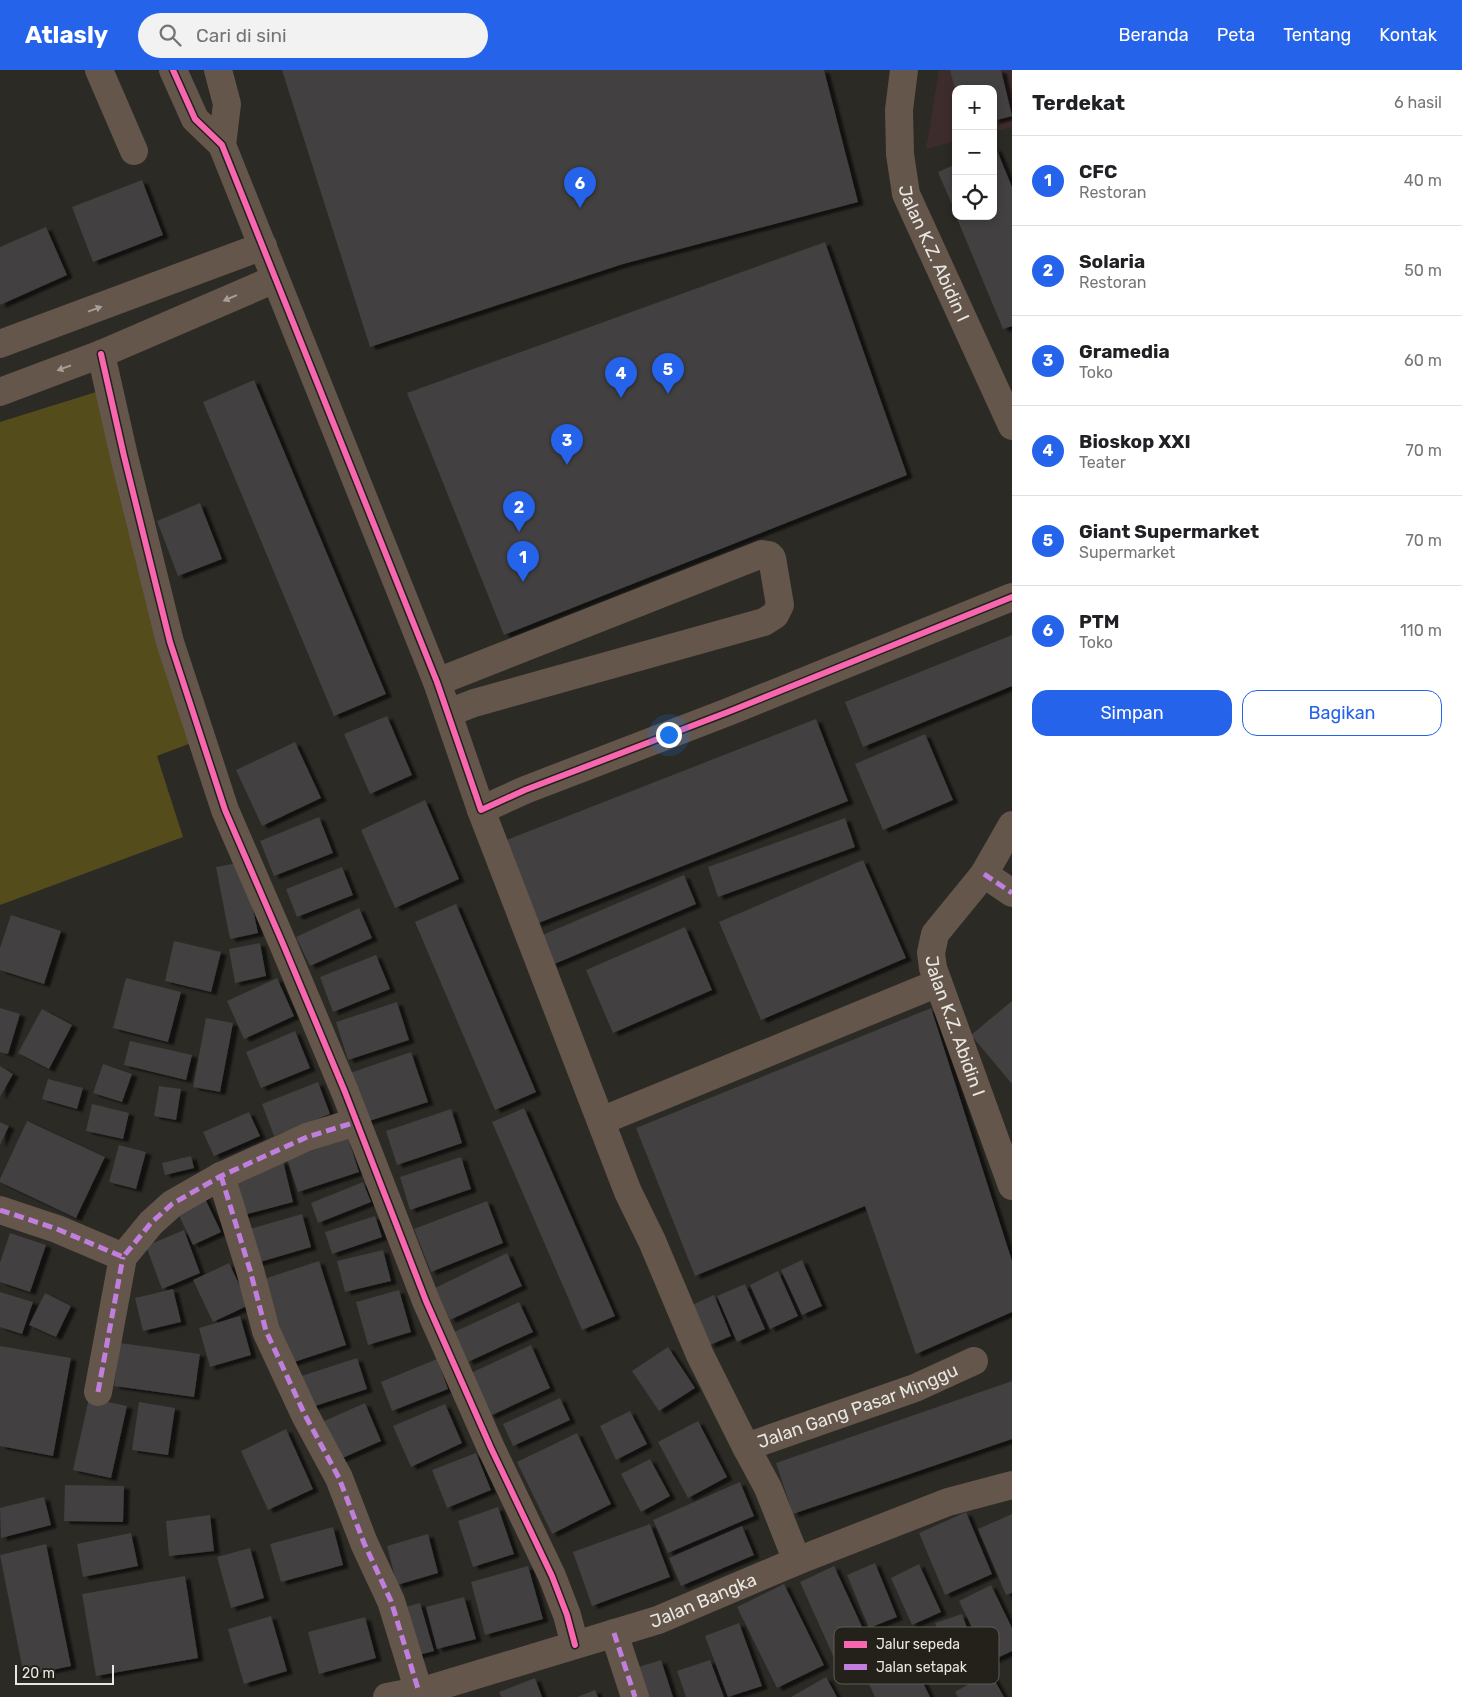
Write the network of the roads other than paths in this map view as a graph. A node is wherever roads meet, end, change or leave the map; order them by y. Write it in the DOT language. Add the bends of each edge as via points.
graph roads {
  1 [pos="99,70"];
  2 [pos="173,70"];
  3 [pos="218,70"];
  4 [pos="904,70"];
  5 [pos="222,145"];
  6 [pos="134,151"];
  7 [pos="264,246"];
  8 [pos="275,279"];
  9 [pos="0,344"];
  10 [pos="102,354"];
  11 [pos="0,392"];
  12 [pos="1012,426"];
  13 [pos="1012,597"];
  14 [pos="437,682"];
  15 [pos="448,713"];
  16 [pos="481,810"];
  17 [pos="1012,825"];
  18 [pos="984,874"];
  19 [pos="1012,893"];
  20 [pos="938,983"];
  21 [pos="601,1121"];
  22 [pos="356,1122"];
  23 [pos="221,1176"];
  24 [pos="1012,1186"];
  25 [pos="0,1210"];
  26 [pos="123,1257"];
  27 [pos="974,1361"];
  28 [pos="98,1392"];
  29 [pos="746,1447"];
  30 [pos="1012,1485"];
  31 [pos="797,1561"];
  32 [pos="614,1633"];
  33 [pos="575,1645"];
  34 [pos="419,1692"];
  35 [pos="387,1697"];
  36 [pos="635,1697"];
  1 -- 6 [label="street"];
  2 -- 5 [label="street" via="196,118"];
  3 -- 5 [label="street" via="227,104"];
  4 -- 12 [label="street, Jalan K.Z. Abidin I" via="899,110 900,154 906,194"];
  5 -- 7 [label="street"];
  7 -- 8 [label="street"];
  9 -- 7 [label="street, one-way"];
  8 -- 10 [label="street, one-way"];
  8 -- 14 [label="street"];
  10 -- 11 [label="street, one-way"];
  10 -- 22 [label="street" via="170,642 224,810"];
  13 -- 16 [label="street"];
  14 -- 15 [label="street"];
  14 -- 15 [label="street" via="762,554 772,558 780,605 775,615 764,622"];
  15 -- 16 [label="street"];
  16 -- 21 [label="street"];
  17 -- 18 [label="street, Jalan K.Z. Abidin I"];
  18 -- 19 [label="street"];
  18 -- 20 [label="street, Jalan K.Z. Abidin I" via="935,934 931,963"];
  20 -- 21 [label="street"];
  20 -- 24 [label="street, Jalan K.Z. Abidin I"];
  21 -- 29 [label="street" via="628,1192 700,1355"];
  22 -- 23 [label="street" via="307,1137"];
  22 -- 33 [label="street" via="426,1301 552,1576"];
  23 -- 26 [label="street" via="172,1204 151,1223"];
  23 -- 34 [label="street" via="266,1331 304,1415 339,1478 360,1535 391,1601"];
  25 -- 26 [label="street" via="57,1229"];
  26 -- 28 [label="street"];
  27 -- 29 [label="street, Jalan Gang Pasar Minggu" via="914,1388"];
  29 -- 31 [label="street, Jalan Gang Pasar Minggu" via="768,1488"];
  30 -- 31 [label="street, Jalan Bangka" via="948,1502"];
  31 -- 32 [label="street, Jalan Bangka" via="658,1620"];
  32 -- 33 [label="street, Jalan Bangka"];
  32 -- 36 [label="street"];
  33 -- 34 [label="street, Jalan Bangka"];
  34 -- 35 [label="street, Jalan Bangka"];
}
